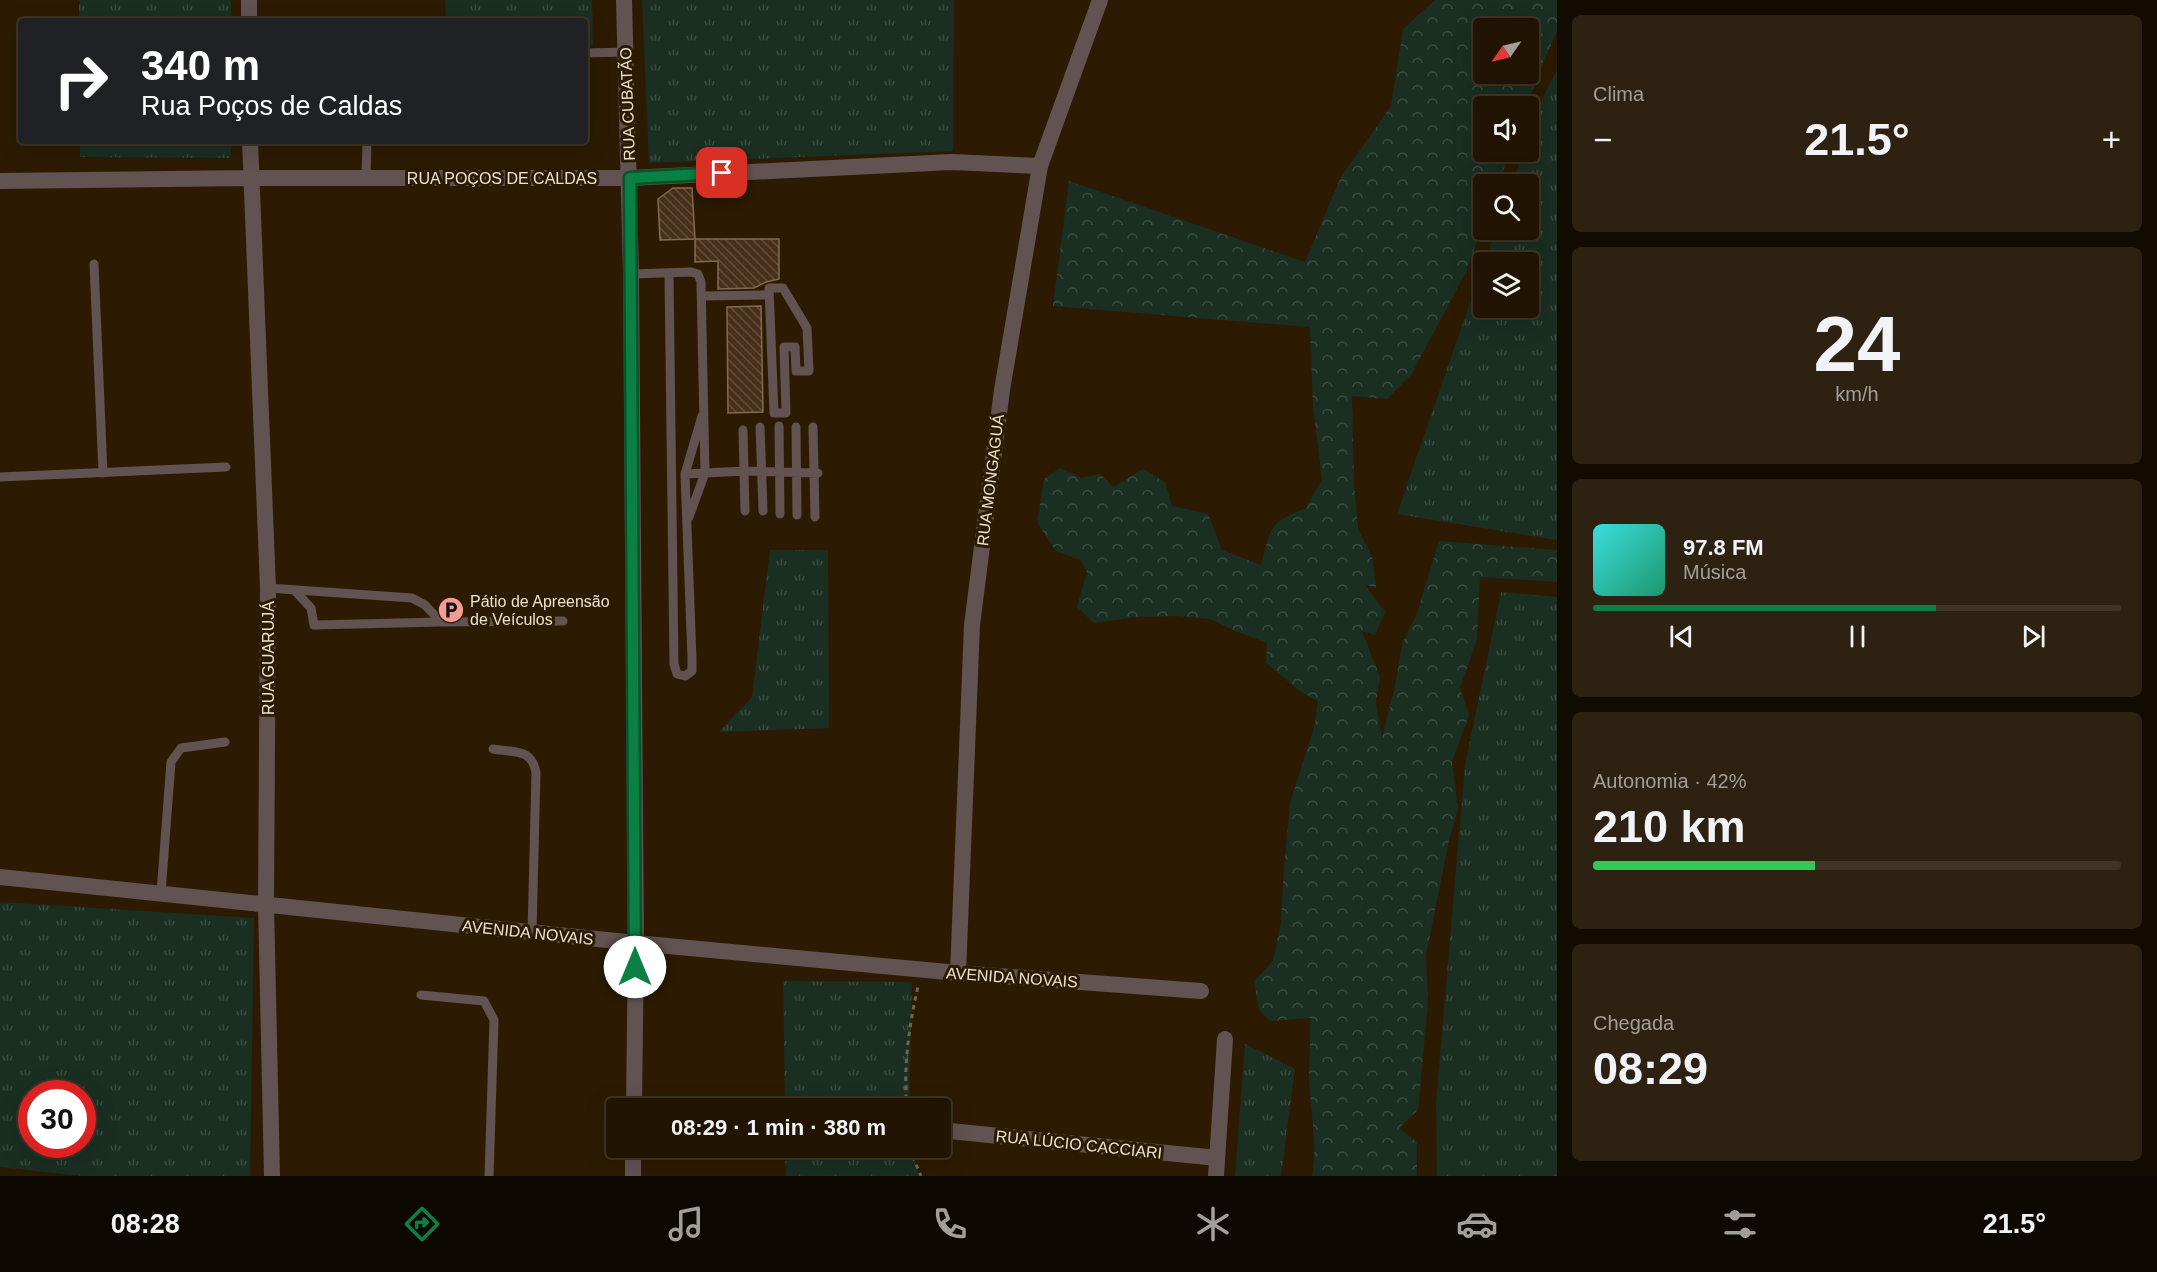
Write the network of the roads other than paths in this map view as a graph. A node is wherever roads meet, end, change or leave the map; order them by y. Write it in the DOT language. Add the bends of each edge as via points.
graph roads {
  1 [pos="249,0"];
  2 [pos="624,0"];
  3 [pos="1101,0"];
  4 [pos="249,18"];
  5 [pos="588,52"];
  6 [pos="626,52"];
  7 [pos="250,144"];
  8 [pos="368,144"];
  9 [pos="1040,166"];
  10 [pos="250,178"];
  11 [pos="366,178"];
  12 [pos="630,178"];
  13 [pos="0,181"];
  14 [pos="94,264"];
  15 [pos="631,274"];
  16 [pos="669,274"];
  17 [pos="769,295"];
  18 [pos="702,296"];
  19 [pos="705,408"];
  20 [pos="779,426"];
  21 [pos="760,427"];
  22 [pos="796,428"];
  23 [pos="813,428"];
  24 [pos="743,430"];
  25 [pos="226,467"];
  26 [pos="745,471"];
  27 [pos="762,472"];
  28 [pos="779,472"];
  29 [pos="796,472"];
  30 [pos="103,473"];
  31 [pos="705,473"];
  32 [pos="815,473"];
  33 [pos="685,474"];
  34 [pos="0,477"];
  35 [pos="745,511"];
  36 [pos="763,511"];
  37 [pos="780,514"];
  38 [pos="797,515"];
  39 [pos="815,517"];
  40 [pos="687,522"];
  41 [pos="268,588"];
  42 [pos="294,590"];
  43 [pos="563,621"];
  44 [pos="441,622"];
  45 [pos="225,742"];
  46 [pos="493,749"];
  47 [pos="0,877"];
  48 [pos="161,893"];
  49 [pos="266,904"];
  50 [pos="532,932"];
  51 [pos="636,943"];
  52 [pos="958,973"];
  53 [pos="1201,991"];
  54 [pos="421,995"];
  55 [pos="1225,1039"];
  56 [pos="634,1098"];
  57 [pos="951,1131"];
  58 [pos="633,1158"];
  59 [pos="1217,1158"];
  60 [pos="272,1176"];
  61 [pos="489,1176"];
  62 [pos="633,1176"];
  63 [pos="1216,1176"];
  1 -- 4 [label="street"];
  2 -- 6 [label="street, RUA CUBATÃO"];
  3 -- 9 [label="street, RUA MONGAGUÁ"];
  5 -- 6 [label="lane"];
  6 -- 12 [label="street, RUA CUBATÃO"];
  7 -- 10 [label="street, RUA GUARUJÁ"];
  8 -- 11 [label="lane"];
  9 -- 12 [label="street, RUA POÇOS DE CALDAS" via="951,162"];
  9 -- 52 [label="street, RUA MONGAGUÁ" via="1002,390 972,625"];
  10 -- 11 [label="street, RUA POÇOS DE CALDAS"];
  10 -- 13 [label="street, RUA POÇOS DE CALDAS"];
  10 -- 41 [label="street, RUA GUARUJÁ"];
  11 -- 12 [label="street, RUA POÇOS DE CALDAS"];
  12 -- 15 [label="street, RUA CUBATÃO"];
  14 -- 30 [label="lane"];
  15 -- 16 [label="lane"];
  15 -- 51 [label="street, RUA CUBATÃO"];
  16 -- 18 [label="lane" via="698,274"];
  16 -- 40 [label="lane" via="674,664 677,674 685,676 692,671"];
  17 -- 17 [label="lane" via="774,413 786,413 784,347 795,347 796,371 809,371 807,328 783,288 769,288"];
  17 -- 18 [label="lane"];
  18 -- 19 [label="lane"];
  19 -- 31 [label="lane"];
  19 -- 33 [label="lane"];
  20 -- 28 [label="lane"];
  21 -- 27 [label="lane"];
  22 -- 29 [label="lane"];
  23 -- 32 [label="lane"];
  24 -- 26 [label="lane"];
  25 -- 30 [label="lane"];
  26 -- 27 [label="lane"];
  26 -- 31 [label="lane"];
  26 -- 35 [label="lane"];
  27 -- 28 [label="lane"];
  27 -- 36 [label="lane"];
  28 -- 29 [label="lane"];
  28 -- 37 [label="lane"];
  29 -- 32 [label="lane"];
  29 -- 38 [label="lane"];
  30 -- 34 [label="lane"];
  31 -- 33 [label="lane"];
  31 -- 40 [label="lane"];
  32 -- 39 [label="lane"];
  33 -- 40 [label="lane"];
  41 -- 42 [label="lane"];
  41 -- 49 [label="street, RUA GUARUJÁ"];
  42 -- 44 [label="lane" via="412,598"];
  42 -- 44 [label="lane" via="311,608 314,625"];
  43 -- 44 [label="lane"];
  45 -- 48 [label="lane" via="181,748 171,762"];
  46 -- 50 [label="lane" via="528,755 534,761"];
  47 -- 48 [label="street, AVENIDA NOVAIS"];
  48 -- 49 [label="street, AVENIDA NOVAIS"];
  49 -- 50 [label="street, AVENIDA NOVAIS"];
  49 -- 60 [label="street, RUA GUARUJÁ"];
  50 -- 51 [label="street, AVENIDA NOVAIS"];
  51 -- 52 [label="street, AVENIDA NOVAIS"];
  51 -- 56 [label="street, RUA CUBATÃO"];
  52 -- 53 [label="street, AVENIDA NOVAIS"];
  54 -- 61 [label="lane" via="484,1001 494,1020"];
  55 -- 59 [label="street"];
  57 -- 59 [label="street, RUA LÚCIO CACCIARI"];
  58 -- 62 [label="street"];
  59 -- 63 [label="street"];
}
